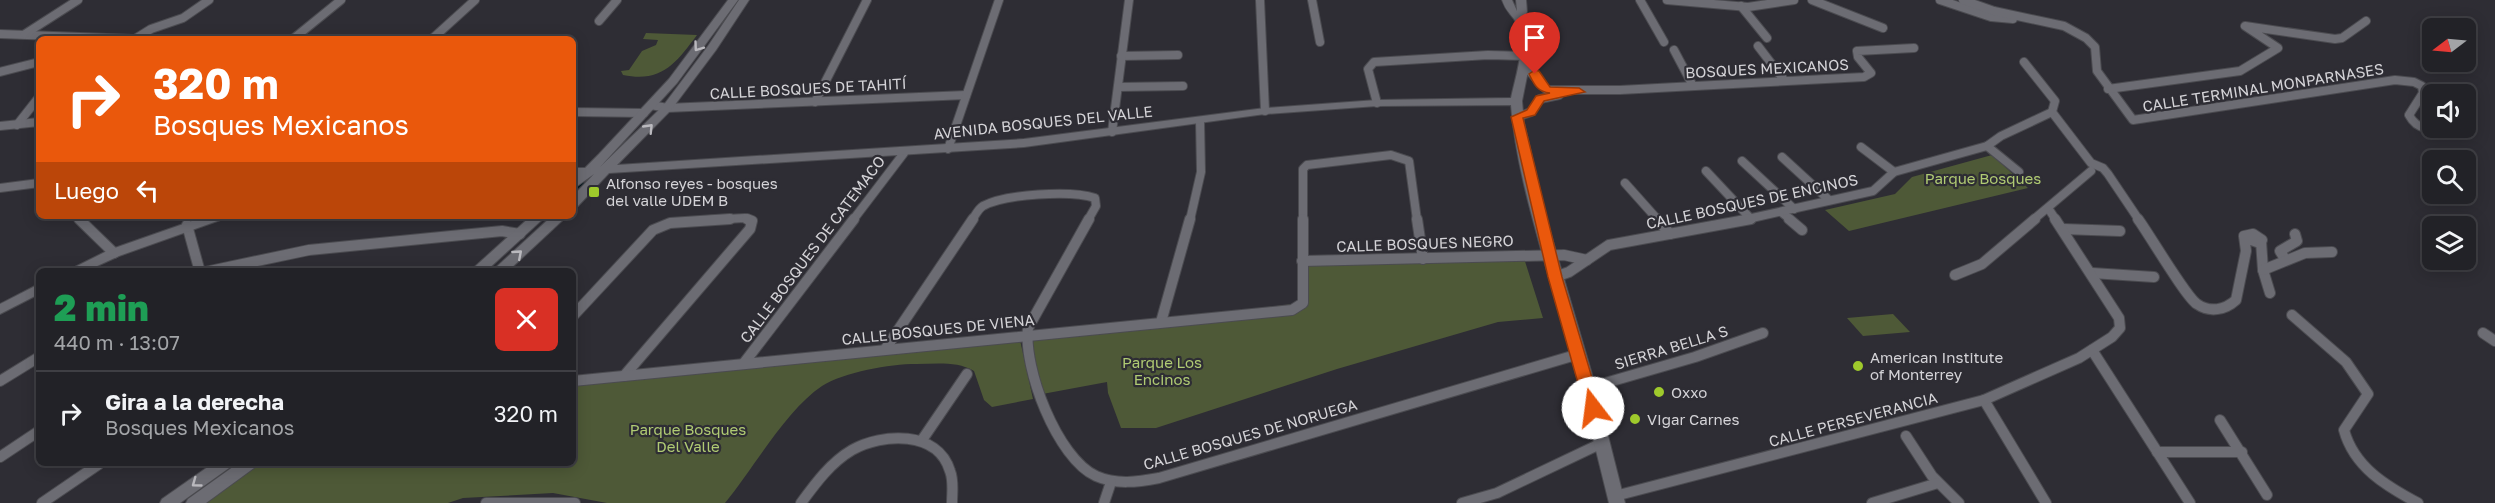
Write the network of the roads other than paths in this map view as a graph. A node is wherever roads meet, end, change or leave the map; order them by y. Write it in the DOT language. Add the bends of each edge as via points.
graph roads {
  1 [pos="78,0"];
  2 [pos="208,0"];
  3 [pos="341,0"];
  4 [pos="475,0"];
  5 [pos="617,0"];
  6 [pos="733,0"];
  7 [pos="744,0"];
  8 [pos="867,0"];
  9 [pos="999,0"];
  10 [pos="1129,0"];
  11 [pos="1260,0"];
  12 [pos="1312,0"];
  13 [pos="1507,0"];
  14 [pos="1523,0"];
  15 [pos="1640,0"];
  16 [pos="1667,0"];
  17 [pos="1794,0"];
  18 [pos="1812,0"];
  19 [pos="1940,0"];
  20 [pos="1962,0"];
  21 [pos="1994,0"];
  22 [pos="1741,6"];
  23 [pos="1987,12"];
  24 [pos="1519,18"];
  25 [pos="599,21"];
  26 [pos="2366,21"];
  27 [pos="1883,28"];
  28 [pos="0,34"];
  29 [pos="24,35"];
  30 [pos="46,36"];
  31 [pos="139,36"];
  32 [pos="296,36"];
  33 [pos="435,36"];
  34 [pos="1767,38"];
  35 [pos="1320,42"];
  36 [pos="1664,42"];
  37 [pos="1758,46"];
  38 [pos="1914,48"];
  39 [pos="1674,50"];
  40 [pos="1122,56"];
  41 [pos="1178,56"];
  42 [pos="1525,60"];
  43 [pos="2024,62"];
  44 [pos="36,63"];
  45 [pos="0,72"];
  46 [pos="1784,80"];
  47 [pos="1692,84"];
  48 [pos="1183,86"];
  49 [pos="2422,86"];
  50 [pos="1118,87"];
  51 [pos="2108,89"];
  52 [pos="1579,92"];
  53 [pos="966,95"];
  54 [pos="2422,95"];
  55 [pos="36,101"];
  56 [pos="1467,101"];
  57 [pos="1516,101"];
  58 [pos="815,102"];
  59 [pos="1377,104"];
  60 [pos="667,108"];
  61 [pos="647,109"];
  62 [pos="1265,111"];
  63 [pos="576,112"];
  64 [pos="2052,112"];
  65 [pos="1518,120"];
  66 [pos="1200,121"];
  67 [pos="36,122"];
  68 [pos="17,125"];
  69 [pos="0,126"];
  70 [pos="2422,127"];
  71 [pos="1112,132"];
  72 [pos="1987,146"];
  73 [pos="1861,147"];
  74 [pos="948,149"];
  75 [pos="904,153"];
  76 [pos="1782,157"];
  77 [pos="1742,161"];
  78 [pos="644,167"];
  79 [pos="589,170"];
  80 [pos="608,170"];
  81 [pos="1706,171"];
  82 [pos="2091,171"];
  83 [pos="576,172"];
  84 [pos="1894,172"];
  85 [pos="2019,172"];
  86 [pos="576,182"];
  87 [pos="36,183"];
  88 [pos="1625,183"];
  89 [pos="592,185"];
  90 [pos="0,188"];
  91 [pos="576,200"];
  92 [pos="1829,200"];
  93 [pos="2048,208"];
  94 [pos="1794,209"];
  95 [pos="1781,212"];
  96 [pos="79,219"];
  97 [pos="208,219"];
  98 [pos="536,219"];
  99 [pos="557,219"];
  100 [pos="1752,219"];
  101 [pos="187,225"];
  102 [pos="2063,229"];
  103 [pos="1802,230"];
  104 [pos="2120,231"];
  105 [pos="520,234"];
  106 [pos="1670,234"];
  107 [pos="2295,234"];
  108 [pos="2332,252"];
  109 [pos="114,253"];
  110 [pos="1549,255"];
  111 [pos="1423,259"];
  112 [pos="1587,260"];
  113 [pos="2285,260"];
  114 [pos="1302,261"];
  115 [pos="81,268"];
  116 [pos="202,268"];
  117 [pos="222,268"];
  118 [pos="481,268"];
  119 [pos="502,268"];
  120 [pos="2263,270"];
  121 [pos="2092,273"];
  122 [pos="1955,275"];
  123 [pos="2154,276"];
  124 [pos="1555,277"];
  125 [pos="36,290"];
  126 [pos="2270,293"];
  127 [pos="0,310"];
  128 [pos="576,313"];
  129 [pos="2292,315"];
  130 [pos="1161,322"];
  131 [pos="1763,333"];
  132 [pos="2495,334"];
  133 [pos="1026,335"];
  134 [pos="2495,341"];
  135 [pos="886,348"];
  136 [pos="2092,350"];
  137 [pos="1578,354"];
  138 [pos="36,359"];
  139 [pos="744,363"];
  140 [pos="967,374"];
  141 [pos="624,376"];
  142 [pos="0,381"];
  143 [pos="576,381"];
  144 [pos="1588,388"];
  145 [pos="1984,400"];
  146 [pos="2220,420"];
  147 [pos="36,433"];
  148 [pos="1906,436"];
  149 [pos="922,440"];
  150 [pos="1602,443"];
  151 [pos="2157,452"];
  152 [pos="2242,452"];
  153 [pos="0,457"];
  154 [pos="96,466"];
  155 [pos="221,466"];
  156 [pos="245,466"];
  157 [pos="1111,482"];
  158 [pos="1938,483"];
  159 [pos="2267,495"];
  160 [pos="1616,500"];
  161 [pos="42,503"];
  162 [pos="168,503"];
  163 [pos="194,503"];
  164 [pos="486,503"];
  165 [pos="574,503"];
  166 [pos="801,503"];
  167 [pos="952,503"];
  168 [pos="1104,503"];
  169 [pos="1462,503"];
  170 [pos="1872,503"];
  171 [pos="1959,503"];
  172 [pos="2046,503"];
  173 [pos="2190,503"];
  174 [pos="2418,503"];
  1 -- 29 [label="street"];
  2 -- 31 [label="street" via="183,18"];
  3 -- 32 [label="street"];
  4 -- 33 [label="street"];
  5 -- 25 [label="street"];
  6 -- 61 [label="street, one-way" via="674,81"];
  7 -- 60 [label="street"];
  8 -- 58 [label="street"];
  9 -- 53 [label="street"];
  10 -- 40 [label="street"];
  11 -- 62 [label="street"];
  12 -- 35 [label="street"];
  13 -- 24 [label="street"];
  14 -- 24 [label="street"];
  15 -- 36 [label="street"];
  16 -- 22 [label="street"];
  17 -- 22 [label="street"];
  18 -- 27 [label="street"];
  19 -- 23 [label="street"];
  20 -- 23 [label="street"];
  21 -- 23 [label="street"];
  22 -- 34 [label="street"];
  23 -- 51 [label="street" via="2008,19 2027,18 2061,25 2088,39 2095,47 2096,67"];
  24 -- 42 [label="street" via="1526,42"];
  26 -- 51 [label="street" via="2335,39 2245,26 2278,48 2240,71"];
  28 -- 29 [label="street"];
  29 -- 30 [label="street"];
  37 -- 46 [label="street"];
  38 -- 46 [label="street, BOSQUES MEXICANOS" via="1857,51 1870,72 1868,76"];
  39 -- 47 [label="street"];
  40 -- 41 [label="street"];
  40 -- 50 [label="street"];
  42 -- 52 [label="street, BOSQUES MEXICANOS" via="1544,88"];
  42 -- 57 [label="street"];
  42 -- 59 [label="street" via="1488,55 1374,62 1368,69"];
  43 -- 64 [label="street" via="2055,101"];
  44 -- 45 [label="street"];
  46 -- 47 [label="street, BOSQUES MEXICANOS"];
  47 -- 52 [label="street, BOSQUES MEXICANOS"];
  48 -- 50 [label="street"];
  49 -- 51 [label="street, CALLE TERMINAL MONPARNASES" via="2395,80 2133,120"];
  50 -- 71 [label="street"];
  52 -- 65 [label="street, BOSQUES MEXICANOS" via="1540,99 1531,112"];
  53 -- 58 [label="street, CALLE BOSQUES DE TAHITÍ"];
  53 -- 74 [label="street"];
  54 -- 70 [label="street, CALLE TERMINAL MONPARNASES" via="2409,115 2413,123"];
  55 -- 68 [label="street"];
  56 -- 57 [label="street, AVENIDA BOSQUES DEL VALLE"];
  56 -- 59 [label="street, AVENIDA BOSQUES DEL VALLE"];
  56 -- 65 [label="street" via="1499,108"];
  57 -- 65 [label="street"];
  58 -- 60 [label="street, CALLE BOSQUES DE TAHITÍ"];
  59 -- 62 [label="street, AVENIDA BOSQUES DEL VALLE"];
  60 -- 61 [label="street, CALLE BOSQUES DE TAHITÍ"];
  80 -- 60 [label="street, one-way"];
  61 -- 63 [label="street, CALLE BOSQUES DE TAHITÍ"];
  61 -- 79 [label="street"];
  62 -- 66 [label="street, AVENIDA BOSQUES DEL VALLE"];
  64 -- 72 [label="street, CALLE BOSQUES DE ENCINOS"];
  64 -- 120 [label="street" via="2091,163 2108,174 2190,299 2207,309 2225,309 2236,300 2246,238 2261,242"];
  65 -- 110 [label="street"];
  66 -- 71 [label="street, AVENIDA BOSQUES DEL VALLE"];
  66 -- 130 [label="street" via="1203,138 1194,204"];
  67 -- 68 [label="street"];
  68 -- 69 [label="street"];
  71 -- 74 [label="street, AVENIDA BOSQUES DEL VALLE"];
  72 -- 84 [label="street, CALLE BOSQUES DE ENCINOS"];
  72 -- 85 [label="street"];
  73 -- 84 [label="street"];
  74 -- 75 [label="street, AVENIDA BOSQUES DEL VALLE"];
  75 -- 78 [label="street, AVENIDA BOSQUES DEL VALLE"];
  75 -- 139 [label="street, CALLE BOSQUES DE CATEMACO"];
  76 -- 92 [label="street"];
  77 -- 94 [label="street"];
  78 -- 80 [label="street, AVENIDA BOSQUES DEL VALLE"];
  78 -- 89 [label="street"];
  79 -- 80 [label="street, AVENIDA BOSQUES DEL VALLE"];
  79 -- 83 [label="street, AVENIDA BOSQUES DEL VALLE"];
  79 -- 86 [label="street"];
  80 -- 89 [label="street"];
  81 -- 100 [label="street"];
  82 -- 93 [label="street"];
  84 -- 92 [label="street, CALLE BOSQUES DE ENCINOS" via="1873,191"];
  87 -- 90 [label="street"];
  88 -- 106 [label="street"];
  89 -- 91 [label="street"];
  92 -- 94 [label="street, CALLE BOSQUES DE ENCINOS"];
  93 -- 102 [label="street, CALLE PERSEVERANCIA"];
  93 -- 122 [label="street" via="1982,264"];
  94 -- 95 [label="street, CALLE BOSQUES DE ENCINOS"];
  95 -- 100 [label="street, CALLE BOSQUES DE ENCINOS"];
  95 -- 103 [label="street"];
  96 -- 109 [label="street"];
  97 -- 101 [label="street"];
  98 -- 105 [label="street"];
  119 -- 99 [label="street, one-way"];
  100 -- 106 [label="street, CALLE BOSQUES DE ENCINOS"];
  101 -- 109 [label="street"];
  101 -- 116 [label="street"];
  102 -- 104 [label="street"];
  102 -- 121 [label="street, CALLE PERSEVERANCIA"];
  105 -- 117 [label="street" via="502,231 309,250"];
  105 -- 118 [label="street"];
  106 -- 112 [label="street, CALLE BOSQUES DE ENCINOS" via="1610,245"];
  107 -- 113 [label="street" via="2297,241 2280,251"];
  108 -- 113 [label="street" via="2308,252"];
  109 -- 115 [label="street"];
  110 -- 111 [label="street, CALLE BOSQUES NEGRO"];
  110 -- 112 [label="street"];
  110 -- 124 [label="street"];
  111 -- 114 [label="street, CALLE BOSQUES NEGRO"];
  111 -- 114 [label="street" via="1410,164 1405,158 1391,155 1316,162 1304,167"];
  112 -- 124 [label="street, CALLE BOSQUES DE ENCINOS"];
  113 -- 120 [label="street"];
  114 -- 130 [label="street, CALLE BOSQUES DE VIENA" via="1303,303 1283,312"];
  120 -- 126 [label="street"];
  121 -- 123 [label="street"];
  121 -- 136 [label="street, CALLE PERSEVERANCIA" via="2119,318 2120,328 2111,341"];
  124 -- 137 [label="street"];
  125 -- 127 [label="street"];
  128 -- 141 [label="street" via="653,230 670,223 745,218 752,221 750,229"];
  129 -- 174 [label="street" via="2366,388 2365,400 2344,430 2352,452 2379,478"];
  130 -- 133 [label="street, CALLE BOSQUES DE VIENA"];
  131 -- 144 [label="street, SIERRA BELLA S"];
  132 -- 134 [label="street" via="2483,333"];
  133 -- 135 [label="street, CALLE BOSQUES DE VIENA"];
  133 -- 135 [label="street" via="1096,206 1092,196 995,201 984,205"];
  133 -- 157 [label="street" via="1037,394 1082,467"];
  135 -- 139 [label="street, CALLE BOSQUES DE VIENA"];
  136 -- 145 [label="street, CALLE PERSEVERANCIA"];
  136 -- 151 [label="street"];
  137 -- 144 [label="street"];
  137 -- 157 [label="street, CALLE BOSQUES DE NORUEGA" via="1159,478"];
  138 -- 142 [label="street"];
  139 -- 141 [label="street, CALLE BOSQUES DE VIENA"];
  140 -- 149 [label="street"];
  141 -- 143 [label="street, CALLE BOSQUES DE VIENA"];
  144 -- 150 [label="street"];
  145 -- 160 [label="street, CALLE PERSEVERANCIA"];
  145 -- 172 [label="street"];
  146 -- 152 [label="street"];
  147 -- 153 [label="street"];
  148 -- 158 [label="street"];
  149 -- 166 [label="street" via="883,439 853,449 836,460"];
  149 -- 167 [label="street" via="937,450 948,465 953,482"];
  150 -- 160 [label="street"];
  150 -- 169 [label="street" via="1497,493"];
  151 -- 152 [label="street"];
  151 -- 173 [label="street"];
  152 -- 159 [label="street"];
  154 -- 161 [label="street"];
  155 -- 162 [label="street, one-way"];
  156 -- 163 [label="street"];
  157 -- 168 [label="street"];
  158 -- 170 [label="street"];
  158 -- 171 [label="street"];
  164 -- 165 [label="street"];
}
